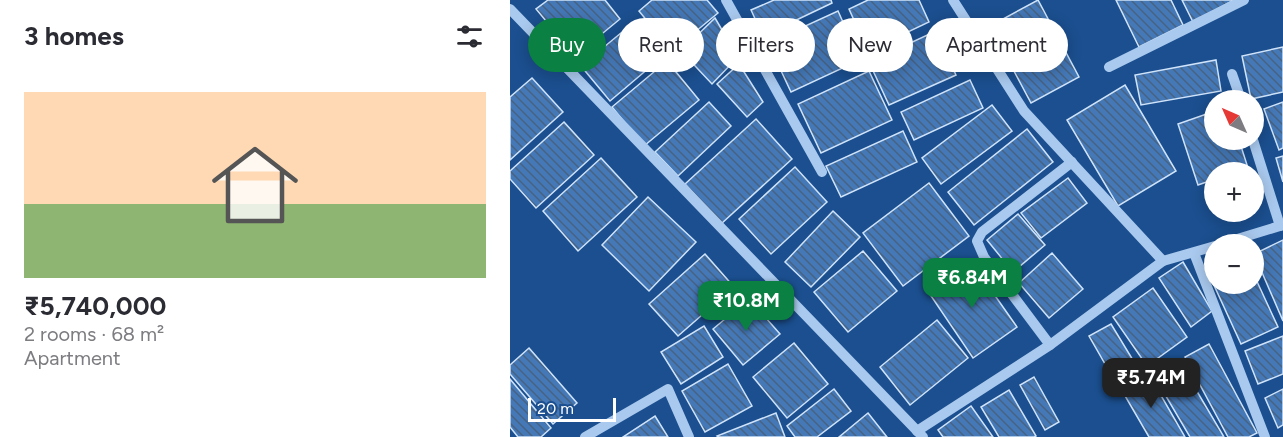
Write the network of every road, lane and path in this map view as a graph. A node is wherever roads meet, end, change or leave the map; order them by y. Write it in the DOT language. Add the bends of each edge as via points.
graph roads {
  1 [pos="726,0"];
  2 [pos="953,0"];
  3 [pos="1244,0"];
  4 [pos="510,9"];
  5 [pos="1109,67"];
  6 [pos="1232,74"];
  7 [pos="1238,90"];
  8 [pos="1256,150"];
  9 [pos="1072,162"];
  10 [pos="822,172"];
  11 [pos="1281,226"];
  12 [pos="1254,234"];
  13 [pos="1204,250"];
  14 [pos="1194,253"];
  15 [pos="1163,261"];
  16 [pos="1050,345"];
  17 [pos="920,434"];
  18 [pos="585,437"];
  19 [pos="689,437"];
  20 [pos="1265,437"];
  1 -- 10 [label="street"];
  2 -- 9 [label="street" via="1024,111"];
  3 -- 5 [label="street"];
  4 -- 17 [label="street"];
  6 -- 7 [label="street"];
  8 -- 11 [label="street"];
  9 -- 15 [label="street"];
  9 -- 16 [label="street" via="982,232 977,241 984,257"];
  11 -- 12 [label="street"];
  13 -- 14 [label="street"];
  14 -- 15 [label="street"];
  14 -- 20 [label="street"];
  15 -- 16 [label="street"];
  16 -- 17 [label="street"];
  18 -- 19 [label="street" via="668,389"];
}
